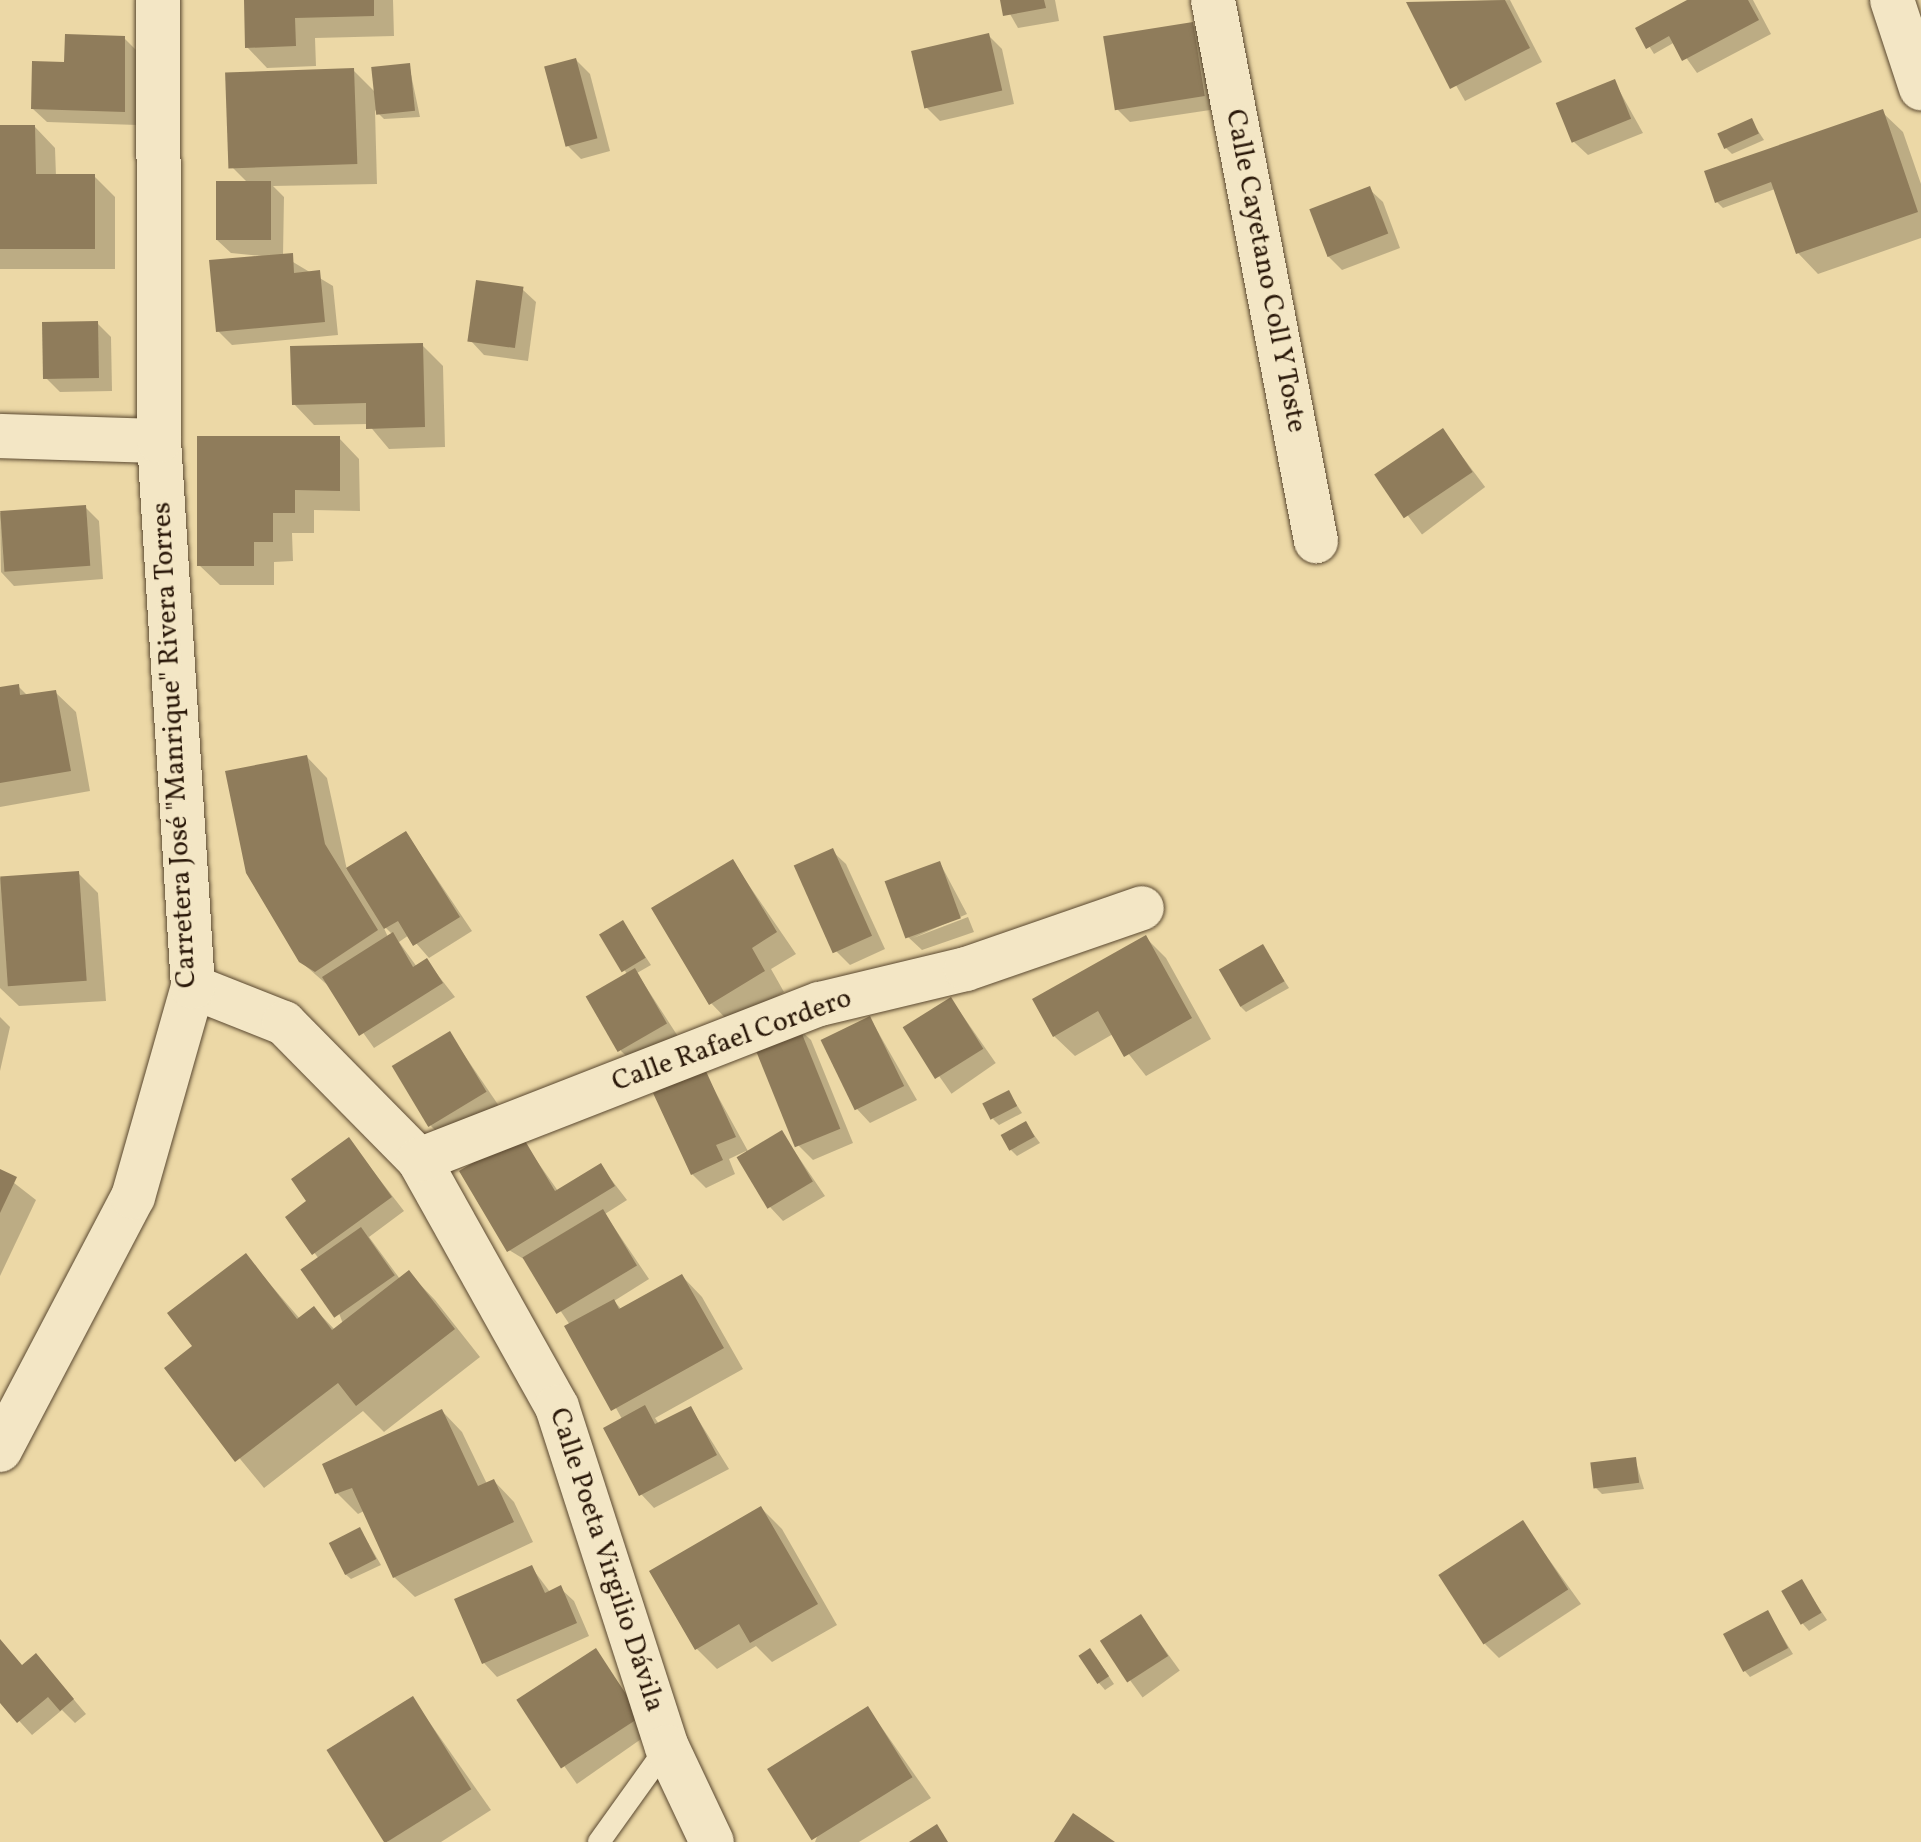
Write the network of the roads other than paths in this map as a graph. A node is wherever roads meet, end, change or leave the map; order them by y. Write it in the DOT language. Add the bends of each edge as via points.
graph roads {
  1 [pos="158,0"];
  2 [pos="1213,0"];
  3 [pos="1892,0"];
  4 [pos="1921,88"];
  5 [pos="0,436"];
  6 [pos="159,441"];
  7 [pos="1316,541"];
  8 [pos="1142,908"];
  9 [pos="193,987"];
  10 [pos="419,1160"];
  11 [pos="0,1450"];
  12 [pos="667,1747"];
  13 [pos="599,1842"];
  14 [pos="712,1842"];
  1 -- 6 [label="street, Carretera José \"Manrique\" Rivera Torres"];
  2 -- 7 [label="street, Calle Cayetano Coll Y Toste"];
  3 -- 4 [label="street"];
  5 -- 6 [label="street"];
  6 -- 9 [label="street, Carretera José \"Manrique\" Rivera Torres"];
  8 -- 10 [label="street, Calle Rafael Cordero" via="966,969 820,1004"];
  9 -- 10 [label="street, Calle Poeta Virgilio Dávila" via="284,1023"];
  9 -- 11 [label="street, Carretera José \"Manrique\" Rivera Torres" via="133,1197"];
  10 -- 12 [label="street, Calle Poeta Virgilio Dávila" via="557,1407"];
  12 -- 13 [label="lane"];
  12 -- 14 [label="street, Calle Poeta Virgilio Dávila"];
}
